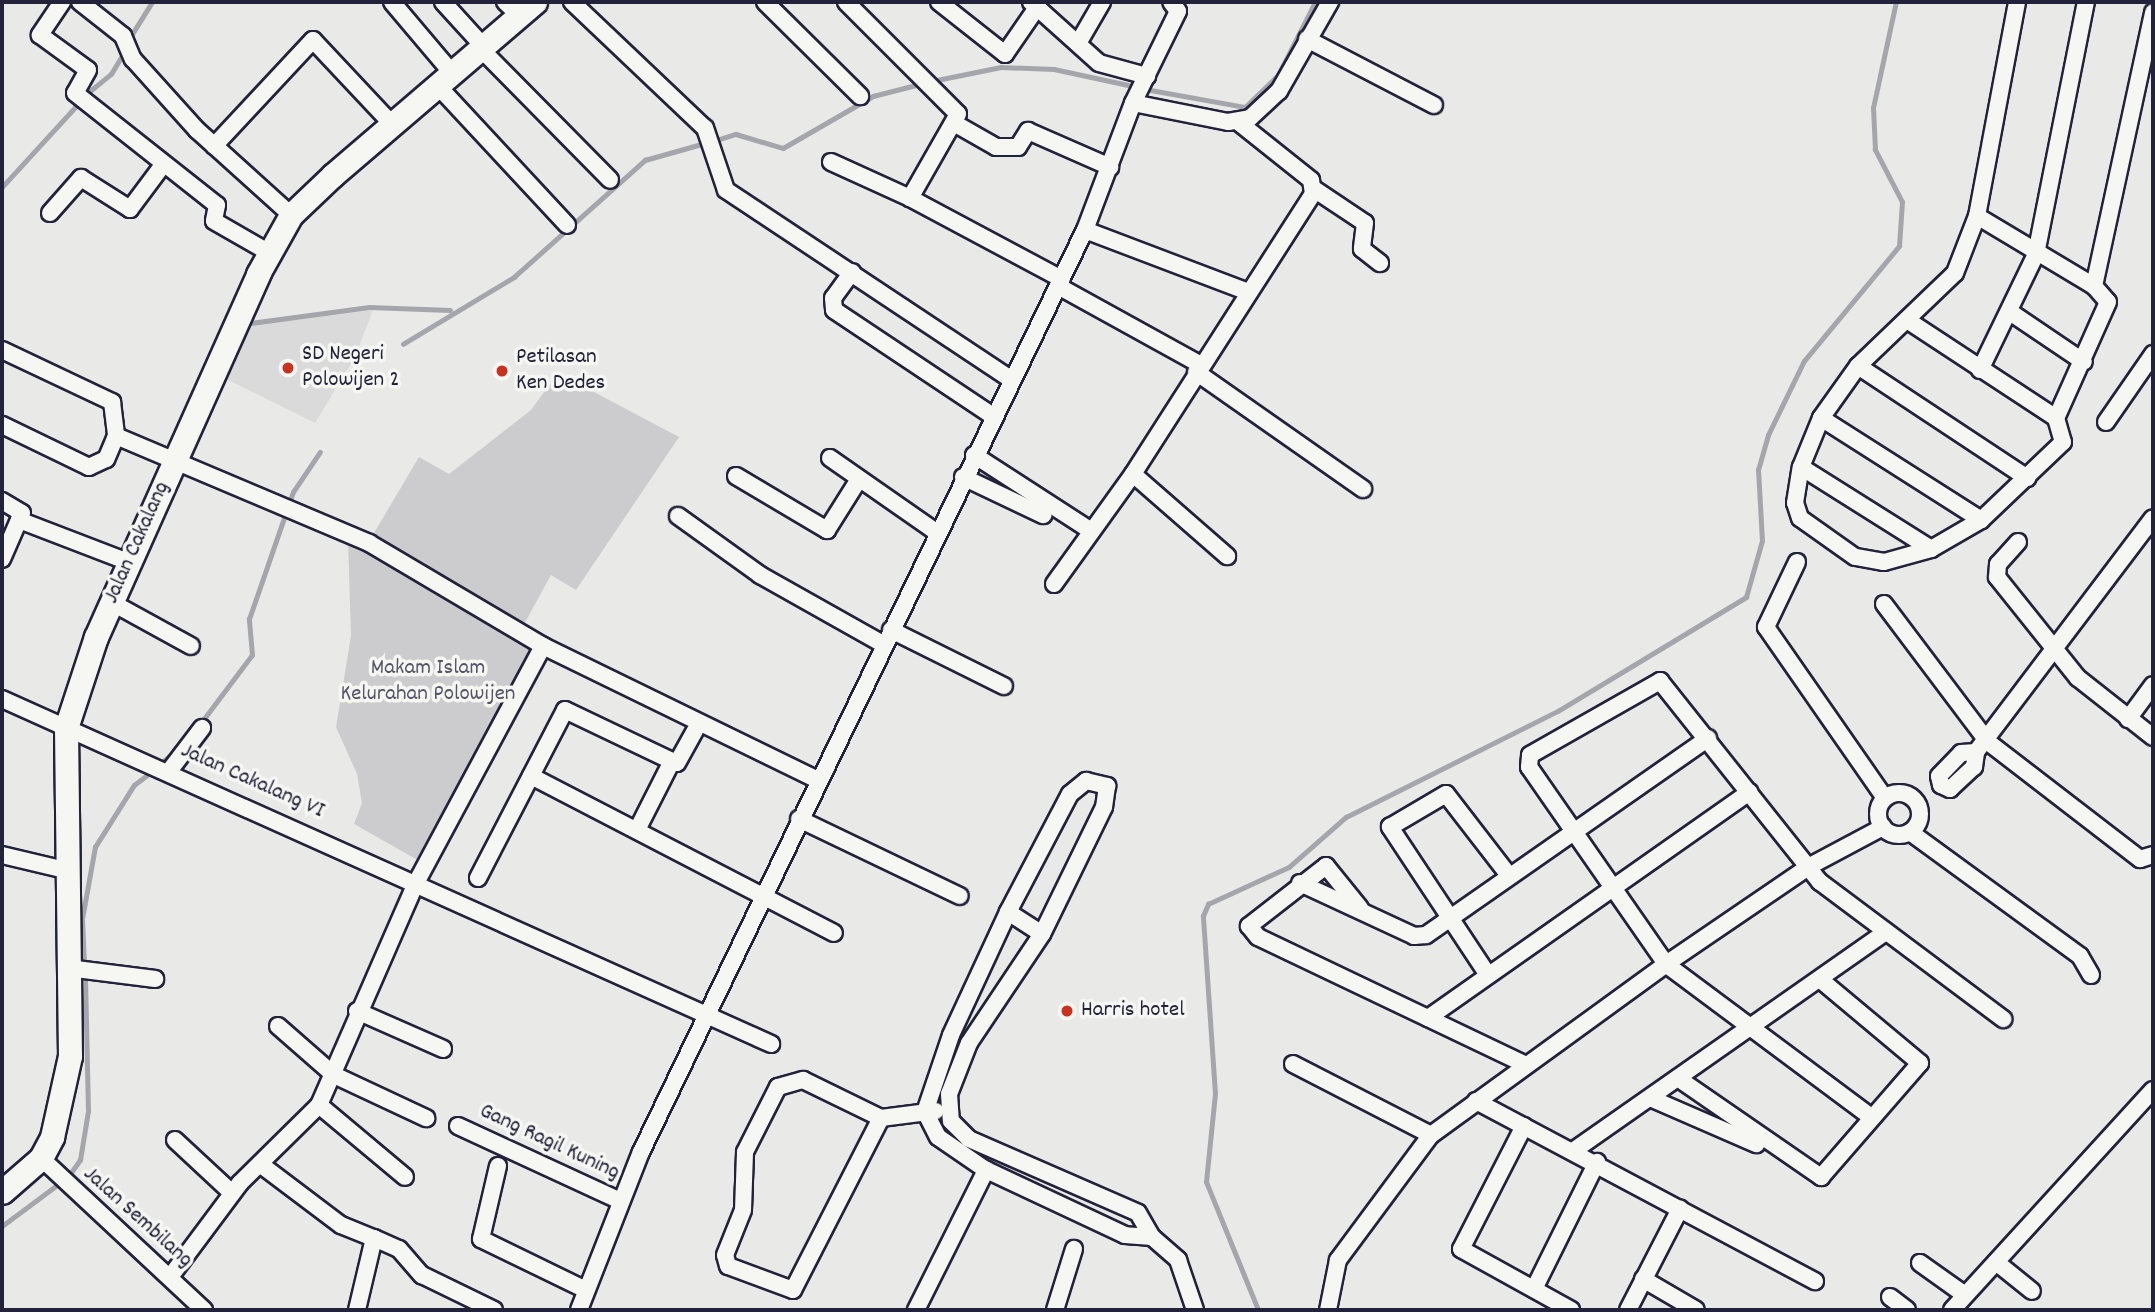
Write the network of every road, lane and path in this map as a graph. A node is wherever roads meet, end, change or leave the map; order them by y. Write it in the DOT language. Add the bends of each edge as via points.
graph roads {
  1 [pos="62,2"];
  2 [pos="80,2"];
  3 [pos="392,2"];
  4 [pos="443,2"];
  5 [pos="572,2"];
  6 [pos="765,2"];
  7 [pos="846,2"];
  8 [pos="939,2"];
  9 [pos="1102,2"];
  10 [pos="1171,2"];
  11 [pos="1330,2"];
  12 [pos="2017,2"];
  13 [pos="2086,2"];
  14 [pos="1034,4"];
  15 [pos="520,6"];
  16 [pos="2153,12"];
  17 [pos="1307,38"];
  18 [pos="1080,40"];
  19 [pos="482,47"];
  20 [pos="444,79"];
  21 [pos="1140,89"];
  22 [pos="860,96"];
  23 [pos="1434,105"];
  24 [pos="1238,122"];
  25 [pos="391,123"];
  26 [pos="954,123"];
  27 [pos="214,146"];
  28 [pos="831,162"];
  29 [pos="162,166"];
  30 [pos="1110,167"];
  31 [pos="610,180"];
  32 [pos="1314,189"];
  33 [pos="910,198"];
  34 [pos="50,213"];
  35 [pos="291,215"];
  36 [pos="1977,216"];
  37 [pos="567,225"];
  38 [pos="1085,230"];
  39 [pos="268,252"];
  40 [pos="2036,254"];
  41 [pos="1380,263"];
  42 [pos="852,272"];
  43 [pos="1060,283"];
  44 [pos="2094,286"];
  45 [pos="1248,292"];
  46 [pos="2010,312"];
  47 [pos="1907,320"];
  48 [pos="2,350"];
  49 [pos="2153,354"];
  50 [pos="2084,362"];
  51 [pos="1858,366"];
  52 [pos="1198,368"];
  53 [pos="1980,370"];
  54 [pos="1012,380"];
  55 [pos="993,416"];
  56 [pos="1821,418"];
  57 [pos="2056,418"];
  58 [pos="2106,422"];
  59 [pos="2,425"];
  60 [pos="116,436"];
  61 [pos="974,456"];
  62 [pos="830,457"];
  63 [pos="174,462"];
  64 [pos="1801,467"];
  65 [pos="1133,474"];
  66 [pos="736,476"];
  67 [pos="963,477"];
  68 [pos="859,478"];
  69 [pos="2027,478"];
  70 [pos="1363,489"];
  71 [pos="2,500"];
  72 [pos="1043,515"];
  73 [pos="678,516"];
  74 [pos="2153,519"];
  75 [pos="19,520"];
  76 [pos="1980,520"];
  77 [pos="1090,530"];
  78 [pos="936,531"];
  79 [pos="2018,542"];
  80 [pos="1931,549"];
  81 [pos="1227,556"];
  82 [pos="2,559"];
  83 [pos="1797,562"];
  84 [pos="131,563"];
  85 [pos="1054,584"];
  86 [pos="111,603"];
  87 [pos="1884,604"];
  88 [pos="887,636"];
  89 [pos="191,646"];
  90 [pos="542,646"];
  91 [pos="2054,651"];
  92 [pos="2153,685"];
  93 [pos="1004,686"];
  94 [pos="2,699"];
  95 [pos="2128,719"];
  96 [pos="66,728"];
  97 [pos="202,728"];
  98 [pos="695,731"];
  99 [pos="2153,737"];
  100 [pos="1708,738"];
  101 [pos="1982,747"];
  102 [pos="671,761"];
  103 [pos="163,767"];
  104 [pos="531,776"];
  105 [pos="816,779"];
  106 [pos="1750,792"];
  107 [pos="1885,798"];
  108 [pos="1918,806"];
  109 [pos="799,819"];
  110 [pos="1883,827"];
  111 [pos="637,830"];
  112 [pos="1573,831"];
  113 [pos="1910,832"];
  114 [pos="2,855"];
  115 [pos="2153,855"];
  116 [pos="1808,867"];
  117 [pos="65,870"];
  118 [pos="1507,873"];
  119 [pos="478,878"];
  120 [pos="416,883"];
  121 [pos="1300,883"];
  122 [pos="1614,889"];
  123 [pos="763,896"];
  124 [pos="960,896"];
  125 [pos="1361,911"];
  126 [pos="1008,912"];
  127 [pos="1448,919"];
  128 [pos="1886,932"];
  129 [pos="834,933"];
  130 [pos="1042,934"];
  131 [pos="1666,964"];
  132 [pos="79,969"];
  133 [pos="1488,975"];
  134 [pos="2091,975"];
  135 [pos="155,979"];
  136 [pos="1822,981"];
  137 [pos="357,1011"];
  138 [pos="707,1018"];
  139 [pos="1428,1018"];
  140 [pos="2003,1019"];
  141 [pos="278,1026"];
  142 [pos="1749,1028"];
  143 [pos="771,1044"];
  144 [pos="443,1049"];
  145 [pos="1293,1064"];
  146 [pos="1526,1065"];
  147 [pos="334,1075"];
  148 [pos="1679,1079"];
  149 [pos="2153,1090"];
  150 [pos="1650,1098"];
  151 [pos="1476,1101"];
  152 [pos="319,1105"];
  153 [pos="949,1109"];
  154 [pos="925,1112"];
  155 [pos="1871,1117"];
  156 [pos="426,1118"];
  157 [pos="881,1118"];
  158 [pos="458,1126"];
  159 [pos="1524,1126"];
  160 [pos="1431,1135"];
  161 [pos="175,1140"];
  162 [pos="1573,1151"];
  163 [pos="1780,1155"];
  164 [pos="41,1158"];
  165 [pos="1597,1162"];
  166 [pos="260,1164"];
  167 [pos="498,1166"];
  168 [pos="986,1170"];
  169 [pos="405,1177"];
  170 [pos="2,1192"];
  171 [pos="232,1192"];
  172 [pos="620,1201"];
  173 [pos="1680,1209"];
  174 [pos="1152,1237"];
  175 [pos="374,1238"];
  176 [pos="1074,1249"];
  177 [pos="1920,1262"];
  178 [pos="1996,1262"];
  179 [pos="170,1277"];
  180 [pos="1643,1279"];
  181 [pos="1815,1281"];
  182 [pos="1534,1289"];
  183 [pos="586,1290"];
  184 [pos="2032,1291"];
  185 [pos="1965,1295"];
  186 [pos="1890,1297"];
  187 [pos="203,1310"];
  188 [pos="357,1310"];
  189 [pos="494,1310"];
  190 [pos="579,1310"];
  191 [pos="916,1310"];
  192 [pos="1055,1310"];
  193 [pos="1195,1310"];
  194 [pos="1328,1310"];
  195 [pos="1571,1310"];
  196 [pos="1628,1310"];
  197 [pos="1696,1310"];
  198 [pos="1908,1310"];
  199 [pos="1952,1310"];
  1 -- 29 [label="street" via="40,34 88,70 75,90 83,100"];
  2 -- 27 [label="street" via="127,47"];
  3 -- 20 [label="street"];
  4 -- 19 [label="street"];
  5 -- 42 [label="street" via="708,142 726,190"];
  6 -- 22 [label="street"];
  7 -- 26 [label="street" via="957,113"];
  8 -- 14 [label="street" via="1005,54"];
  9 -- 18 [label="street"];
  10 -- 21 [label="street" via="1178,11"];
  11 -- 17 [label="street"];
  12 -- 36 [label="street"];
  13 -- 40 [label="street"];
  14 -- 18 [label="street"];
  15 -- 19 [label="street, Jalan Cakalang"];
  16 -- 44 [label="street"];
  17 -- 23 [label="street"];
  17 -- 24 [label="street" via="1271,102"];
  18 -- 21 [label="street" via="1099,63"];
  19 -- 20 [label="street, Jalan Cakalang"];
  19 -- 31 [label="street"];
  20 -- 25 [label="street, Jalan Cakalang"];
  20 -- 37 [label="street"];
  21 -- 24 [label="street"];
  21 -- 30 [label="street"];
  24 -- 32 [label="street"];
  25 -- 27 [label="street" via="313,40"];
  25 -- 35 [label="street, Jalan Cakalang"];
  26 -- 30 [label="street" via="996,147 1018,147 1028,131"];
  26 -- 33 [label="street"];
  27 -- 35 [label="street"];
  28 -- 33 [label="street"];
  29 -- 34 [label="street" via="127,210 81,178"];
  29 -- 39 [label="street" via="218,206 214,221"];
  30 -- 38 [label="street"];
  32 -- 41 [label="street" via="1365,223 1362,249"];
  32 -- 45 [label="street"];
  33 -- 43 [label="street"];
  35 -- 39 [label="street, Jalan Cakalang"];
  36 -- 40 [label="street"];
  36 -- 47 [label="street" via="1955,273"];
  38 -- 43 [label="street"];
  38 -- 45 [label="street"];
  39 -- 63 [label="street, Jalan Cakalang"];
  40 -- 44 [label="street"];
  40 -- 46 [label="street"];
  42 -- 54 [label="street"];
  42 -- 55 [label="street" via="834,298 834,310"];
  43 -- 52 [label="street"];
  43 -- 54 [label="street"];
  44 -- 50 [label="street" via="2109,307"];
  45 -- 52 [label="street"];
  46 -- 50 [label="street"];
  46 -- 53 [label="street"];
  47 -- 51 [label="street"];
  47 -- 53 [label="street"];
  48 -- 60 [label="street" via="112,402"];
  49 -- 58 [label="street"];
  50 -- 57 [label="street"];
  51 -- 56 [label="street"];
  51 -- 69 [label="street"];
  52 -- 65 [label="street"];
  52 -- 70 [label="street"];
  53 -- 57 [label="street"];
  54 -- 55 [label="street"];
  55 -- 61 [label="street"];
  56 -- 64 [label="street"];
  56 -- 76 [label="street"];
  57 -- 69 [label="street" via="2063,444"];
  59 -- 60 [label="street" via="89,467 106,458"];
  60 -- 63 [label="street"];
  61 -- 67 [label="street"];
  61 -- 77 [label="street"];
  62 -- 68 [label="street"];
  63 -- 84 [label="street, Jalan Cakalang"];
  63 -- 90 [label="street" via="369,543"];
  64 -- 80 [label="street"];
  64 -- 80 [label="street" via="1795,503 1800,518 1855,557 1884,562"];
  65 -- 77 [label="street"];
  65 -- 81 [label="street"];
  66 -- 68 [label="street" via="827,530"];
  67 -- 72 [label="street"];
  67 -- 78 [label="street"];
  68 -- 78 [label="street"];
  69 -- 76 [label="street"];
  71 -- 75 [label="street" via="20,507"];
  73 -- 88 [label="street" via="760,575"];
  74 -- 91 [label="street"];
  75 -- 82 [label="street"];
  75 -- 84 [label="street"];
  76 -- 80 [label="street"];
  77 -- 85 [label="street"];
  78 -- 88 [label="street"];
  79 -- 91 [label="street" via="1997,566 1997,577"];
  83 -- 107 [label="street" via="1766,627"];
  84 -- 86 [label="street, Jalan Cakalang"];
  86 -- 89 [label="street"];
  86 -- 96 [label="street, Jalan Cakalang"];
  87 -- 101 [label="street"];
  88 -- 93 [label="street"];
  88 -- 105 [label="street"];
  90 -- 105 [label="street"];
  90 -- 120 [label="street"];
  91 -- 95 [label="street"];
  91 -- 101 [label="street"];
  92 -- 95 [label="street"];
  94 -- 96 [label="street, Jalan Cakalang VI"];
  95 -- 99 [label="street"];
  96 -- 103 [label="street, Jalan Cakalang VI"];
  96 -- 117 [label="street, Jalan Cakalang"];
  97 -- 103 [label="street"];
  98 -- 102 [label="street" via="677,764"];
  100 -- 106 [label="street"];
  100 -- 112 [label="street"];
  100 -- 112 [label="street" via="1656,680 1530,755 1529,767"];
  101 -- 108 [label="street" via="1974,767 1950,789 1941,785"];
  101 -- 115 [label="street" via="2140,859"];
  102 -- 104 [label="street" via="566,710"];
  102 -- 111 [label="street"];
  103 -- 120 [label="street, Jalan Cakalang VI"];
  104 -- 111 [label="street"];
  104 -- 119 [label="street"];
  105 -- 109 [label="street"];
  106 -- 116 [label="street"];
  106 -- 122 [label="street"];
  107 -- 108 [label="street" via="1903,793"];
  107 -- 110 [label="street" via="1878,812"];
  108 -- 113 [label="street" via="1919,820"];
  109 -- 123 [label="street"];
  109 -- 124 [label="street"];
  110 -- 113 [label="street"];
  110 -- 116 [label="street"];
  111 -- 123 [label="street"];
  112 -- 118 [label="street"];
  112 -- 122 [label="street"];
  113 -- 134 [label="street" via="2080,956"];
  114 -- 117 [label="street"];
  116 -- 128 [label="street"];
  116 -- 131 [label="street"];
  117 -- 132 [label="street, Jalan Cakalang"];
  118 -- 127 [label="street"];
  118 -- 127 [label="street" via="1448,795 1393,822 1391,834"];
  120 -- 137 [label="street" via="395,940"];
  120 -- 138 [label="street, Jalan Cakalang VI" via="574,958 640,981"];
  121 -- 125 [label="street"];
  121 -- 125 [label="street" via="1331,867"];
  121 -- 139 [label="street" via="1254,917 1254,933"];
  122 -- 131 [label="street"];
  122 -- 133 [label="street"];
  123 -- 129 [label="street"];
  123 -- 138 [label="street"];
  125 -- 127 [label="street" via="1416,937"];
  126 -- 130 [label="street"];
  126 -- 130 [label="street" via="1075,786 1107,786 1100,817"];
  126 -- 154 [label="street" via="951,1035"];
  127 -- 133 [label="street"];
  128 -- 136 [label="street"];
  128 -- 140 [label="street"];
  130 -- 153 [label="street" via="969,1043"];
  131 -- 142 [label="street"];
  131 -- 146 [label="street"];
  132 -- 135 [label="street"];
  132 -- 164 [label="street, Jalan Cakalang" via="70,1056"];
  133 -- 139 [label="street"];
  136 -- 142 [label="street"];
  136 -- 155 [label="street" via="1919,1061 1916,1073"];
  137 -- 144 [label="street"];
  137 -- 147 [label="street"];
  138 -- 143 [label="street, Jalan Cakalang VI"];
  138 -- 172 [label="street"];
  139 -- 146 [label="street"];
  141 -- 147 [label="street"];
  142 -- 148 [label="street"];
  142 -- 155 [label="street"];
  145 -- 160 [label="street"];
  146 -- 151 [label="street"];
  147 -- 152 [label="street"];
  147 -- 156 [label="street"];
  148 -- 150 [label="street"];
  148 -- 163 [label="street"];
  149 -- 178 [label="street"];
  150 -- 162 [label="street"];
  150 -- 163 [label="street"];
  151 -- 159 [label="street"];
  151 -- 160 [label="street"];
  152 -- 166 [label="street"];
  152 -- 169 [label="street"];
  153 -- 154 [label="street"];
  153 -- 174 [label="street" via="955,1127 969,1139 1138,1213"];
  154 -- 157 [label="street"];
  154 -- 168 [label="street" via="938,1137"];
  155 -- 163 [label="street" via="1819,1178"];
  157 -- 157 [label="street" via="803,1080 778,1087 745,1152 743,1210 725,1255 728,1266 793,1290"];
  158 -- 172 [label="street, Gang Ragil Kuning"];
  159 -- 162 [label="street"];
  159 -- 182 [label="street" via="1461,1249"];
  160 -- 194 [label="street" via="1338,1260"];
  161 -- 171 [label="street"];
  162 -- 165 [label="street"];
  164 -- 170 [label="street"];
  164 -- 179 [label="street, Jalan Sembilang"];
  165 -- 173 [label="street"];
  165 -- 182 [label="street"];
  166 -- 171 [label="street"];
  166 -- 175 [label="street" via="341,1225"];
  167 -- 183 [label="street" via="481,1239"];
  168 -- 174 [label="street" via="1125,1235"];
  168 -- 191 [label="street"];
  171 -- 179 [label="street"];
  172 -- 183 [label="street"];
  173 -- 180 [label="street"];
  173 -- 181 [label="street"];
  174 -- 193 [label="street" via="1178,1261"];
  175 -- 188 [label="street"];
  175 -- 189 [label="street" via="399,1249 422,1275"];
  176 -- 192 [label="street"];
  177 -- 185 [label="street"];
  178 -- 184 [label="street"];
  178 -- 185 [label="street"];
  179 -- 187 [label="street, Jalan Sembilang"];
  180 -- 196 [label="street"];
  180 -- 197 [label="street"];
  182 -- 195 [label="street"];
  183 -- 190 [label="street"];
  185 -- 199 [label="street"];
  186 -- 198 [label="street"];
}
